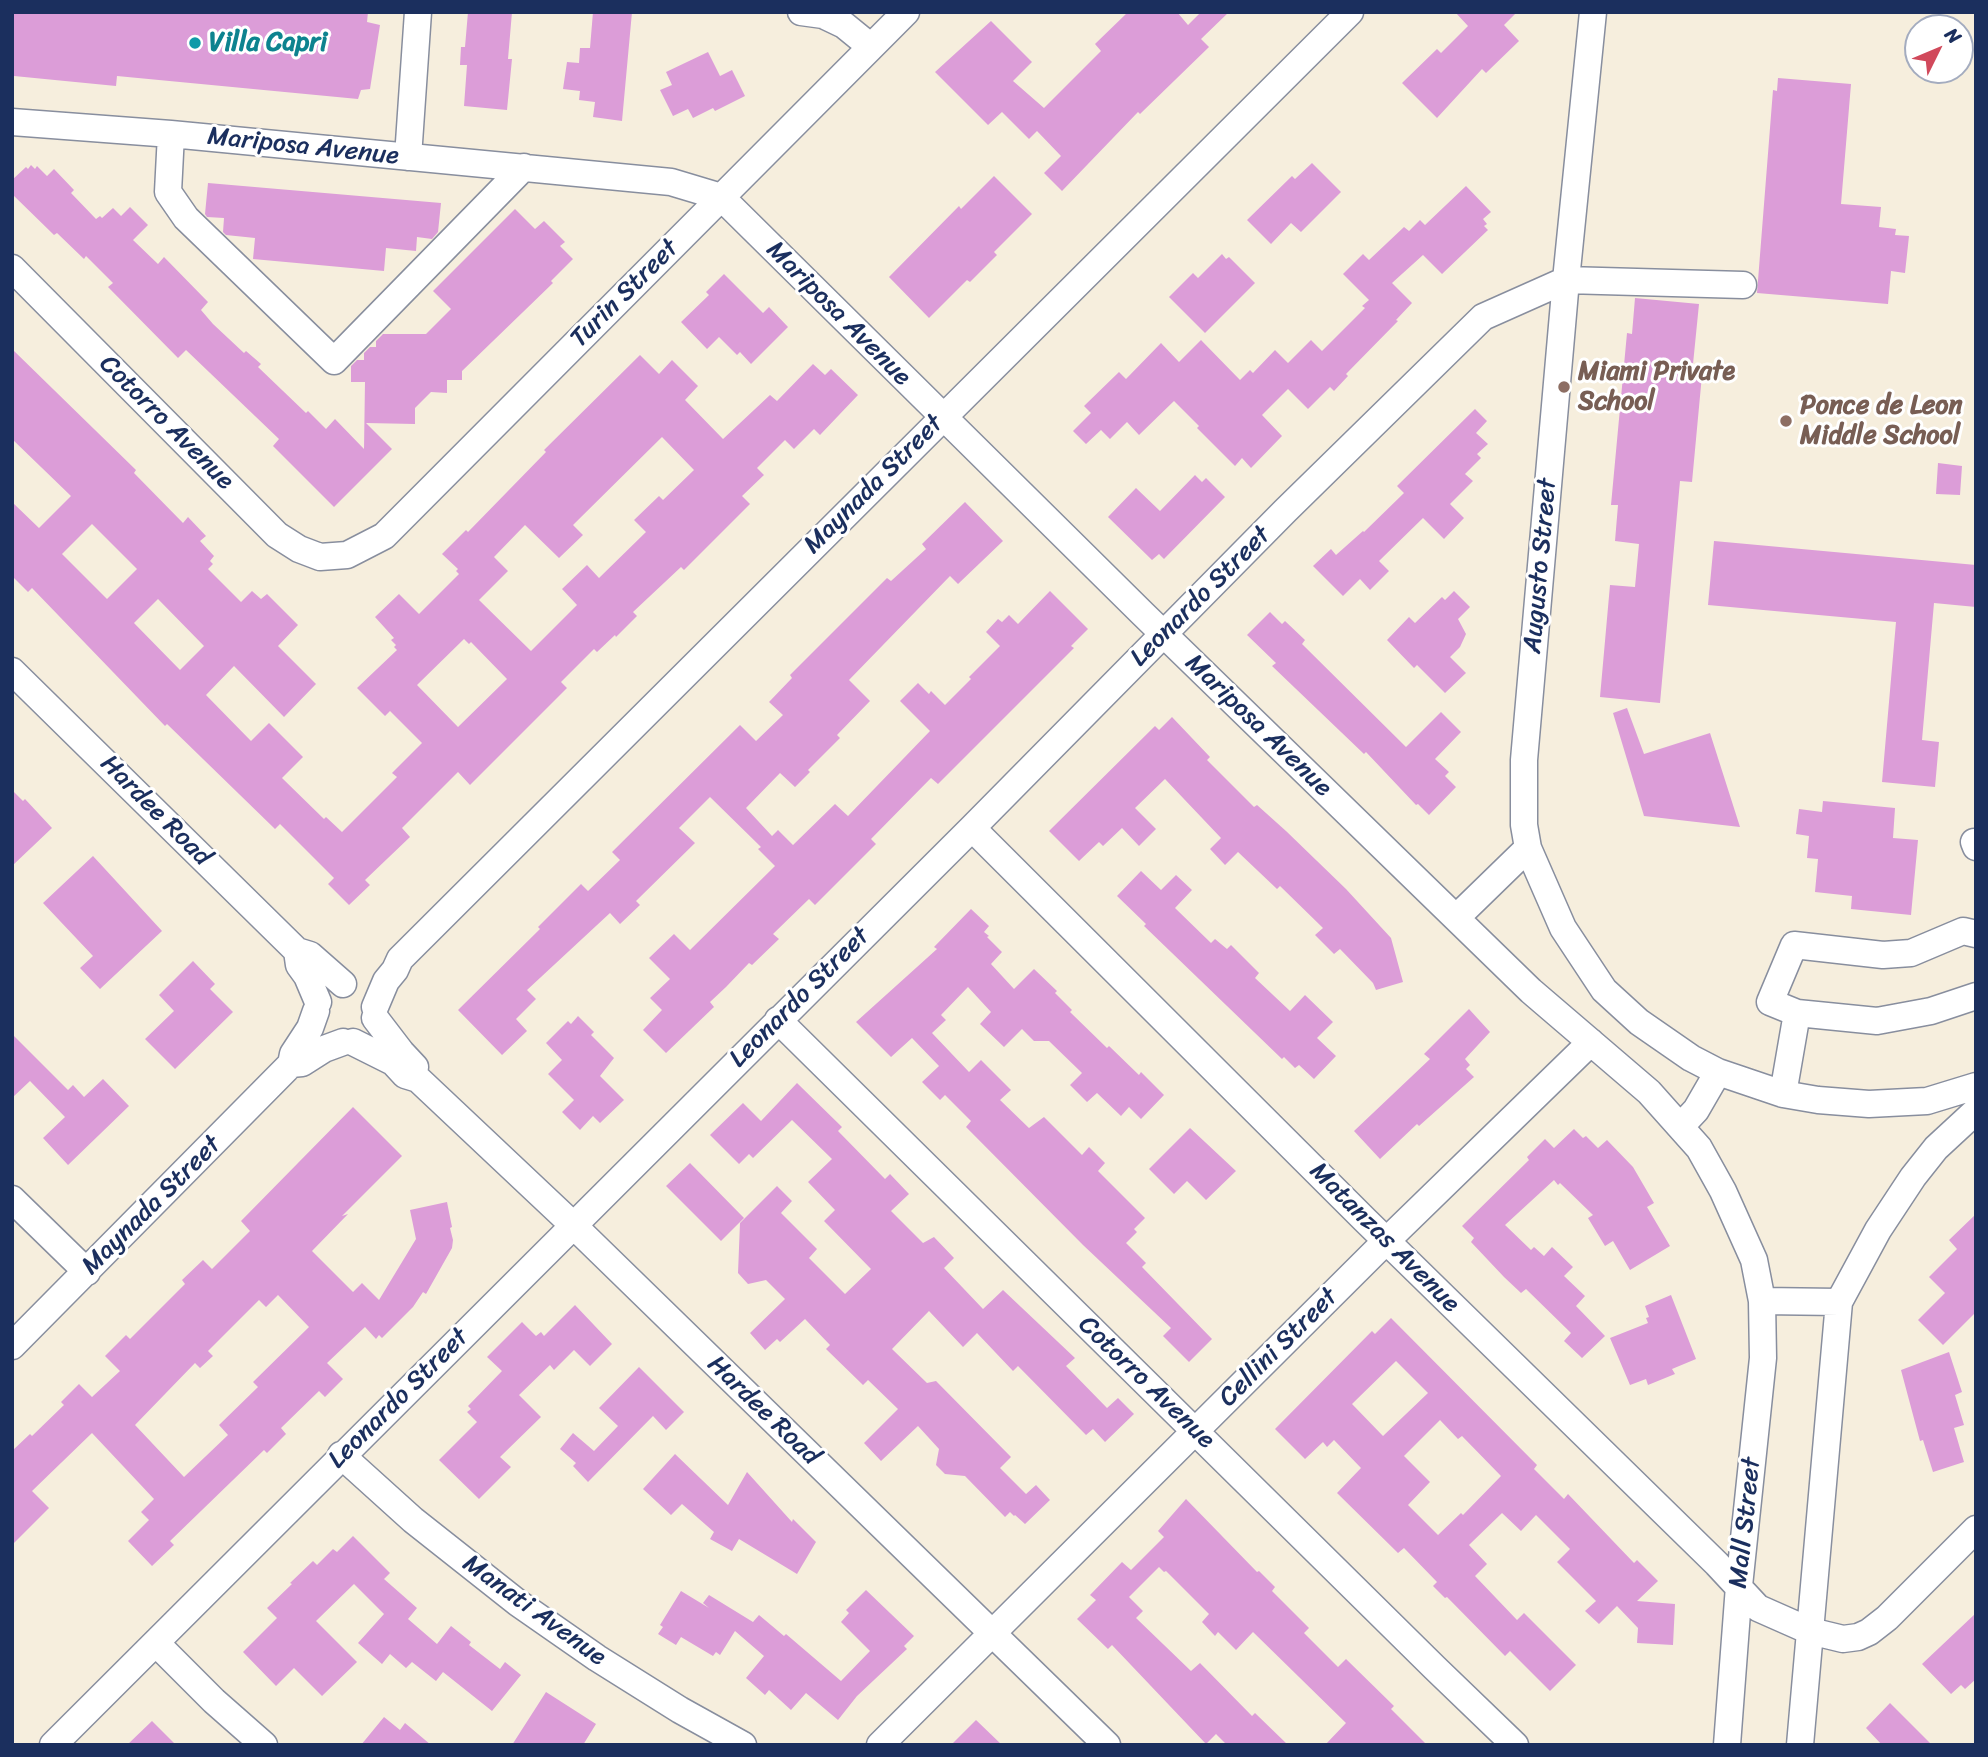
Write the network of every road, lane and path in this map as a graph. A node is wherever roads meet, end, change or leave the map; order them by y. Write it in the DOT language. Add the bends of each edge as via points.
graph roads {
  1 [pos="418,12"];
  2 [pos="801,12"];
  3 [pos="906,12"];
  4 [pos="1350,12"];
  5 [pos="1593,12"];
  6 [pos="871,47"];
  7 [pos="12,122"];
  8 [pos="171,134"];
  9 [pos="408,157"];
  10 [pos="524,167"];
  11 [pos="721,197"];
  12 [pos="12,268"];
  13 [pos="1566,280"];
  14 [pos="1742,285"];
  15 [pos="942,417"];
  16 [pos="333,558"];
  17 [pos="1164,635"];
  18 [pos="12,671"];
  19 [pos="972,828"];
  20 [pos="1528,848"];
  21 [pos="1456,918"];
  22 [pos="1976,934"];
  23 [pos="297,951"];
  24 [pos="400,958"];
  25 [pos="347,984"];
  26 [pos="1976,996"];
  27 [pos="317,1006"];
  28 [pos="375,1013"];
  29 [pos="1797,1013"];
  30 [pos="778,1020"];
  31 [pos="348,1042"];
  32 [pos="1591,1042"];
  33 [pos="291,1064"];
  34 [pos="1718,1072"];
  35 [pos="418,1079"];
  36 [pos="1976,1086"];
  37 [pos="1783,1094"];
  38 [pos="1976,1111"];
  39 [pos="1681,1126"];
  40 [pos="12,1199"];
  41 [pos="573,1225"];
  42 [pos="1387,1241"];
  43 [pos="87,1272"];
  44 [pos="1762,1301"];
  45 [pos="1839,1302"];
  46 [pos="12,1346"];
  47 [pos="1196,1432"];
  48 [pos="341,1455"];
  49 [pos="1976,1528"];
  50 [pos="1739,1586"];
  51 [pos="1810,1631"];
  52 [pos="993,1633"];
  53 [pos="156,1643"];
  54 [pos="53,1745"];
  55 [pos="264,1745"];
  56 [pos="743,1745"];
  57 [pos="880,1745"];
  58 [pos="1107,1745"];
  59 [pos="1515,1745"];
  60 [pos="1727,1745"];
  61 [pos="1800,1745"];
  1 -- 9 [label="street"];
  2 -- 6 [label="street" via="844,25"];
  3 -- 6 [label="street, Turin Street"];
  4 -- 15 [label="street, Maynada Street"];
  5 -- 13 [label="street, Augusto Street"];
  6 -- 11 [label="street, Turin Street"];
  7 -- 8 [label="street, Mariposa Avenue"];
  8 -- 9 [label="street, Mariposa Avenue"];
  8 -- 10 [label="street" via="168,192 186,218 334,361"];
  9 -- 10 [label="street, Mariposa Avenue"];
  10 -- 11 [label="street, Mariposa Avenue" via="671,182"];
  11 -- 15 [label="street, Mariposa Avenue"];
  11 -- 16 [label="street, Turin Street" via="384,536 361,550"];
  12 -- 16 [label="street, Cotorro Avenue" via="277,535 299,549"];
  13 -- 14 [label="street"];
  13 -- 17 [label="street, Leonardo Street" via="1483,317"];
  13 -- 20 [label="street, Augusto Street" via="1524,760"];
  15 -- 17 [label="street, Mariposa Avenue"];
  15 -- 24 [label="street, Maynada Street"];
  17 -- 19 [label="street, Leonardo Street"];
  17 -- 21 [label="street, Mariposa Avenue"];
  18 -- 23 [label="street, Hardee Road"];
  19 -- 30 [label="street, Leonardo Street"];
  19 -- 42 [label="street, Matanzas Avenue"];
  20 -- 21 [label="street"];
  20 -- 34 [label="street, Augusto Street" via="1563,928 1604,990 1639,1022"];
  21 -- 32 [label="street, Mariposa Avenue"];
  22 -- 29 [label="street" via="1963,931 1911,953 1883,955 1794,945 1770,1002"];
  23 -- 25 [label="street, Hardee Road" via="310,955"];
  23 -- 27 [label="street, Hardee Road"];
  24 -- 25 [label="street, Maynada Street"];
  24 -- 28 [label="street, Maynada Street"];
  25 -- 27 [label="street" via="330,988"];
  25 -- 28 [label="street" via="365,990"];
  26 -- 29 [label="street" via="1931,1011 1877,1021"];
  27 -- 31 [label="street" via="320,1029 327,1037"];
  27 -- 33 [label="street, Maynada Street"];
  28 -- 31 [label="street" via="365,1036"];
  28 -- 35 [label="street, Hardee Road" via="415,1066"];
  29 -- 37 [label="street"];
  30 -- 41 [label="street, Leonardo Street"];
  30 -- 47 [label="street, Cotorro Avenue"];
  31 -- 33 [label="street, Maynada Street"];
  31 -- 35 [label="street, Hardee Road"];
  32 -- 39 [label="street, Mariposa Avenue"];
  32 -- 42 [label="street, Cellini Street"];
  33 -- 43 [label="street, Maynada Street"];
  34 -- 37 [label="street, Augusto Street"];
  34 -- 39 [label="street"];
  35 -- 41 [label="street, Hardee Road"];
  36 -- 37 [label="street, Augusto Street" via="1927,1101 1897,1103"];
  38 -- 45 [label="street" via="1913,1177"];
  39 -- 44 [label="street, Mall Street" via="1710,1166 1737,1218 1754,1260"];
  40 -- 43 [label="street"];
  41 -- 48 [label="street, Leonardo Street"];
  41 -- 52 [label="street, Hardee Road"];
  42 -- 47 [label="street, Cellini Street"];
  42 -- 50 [label="street, Matanzas Avenue"];
  43 -- 46 [label="street, Maynada Street"];
  44 -- 45 [label="street"];
  44 -- 50 [label="street, Mall Street" via="1763,1358"];
  45 -- 51 [label="street"];
  47 -- 52 [label="street, Cellini Street"];
  47 -- 59 [label="street, Cotorro Avenue"];
  48 -- 53 [label="street, Leonardo Street"];
  48 -- 56 [label="street, Manati Avenue" via="413,1520 518,1603 607,1664"];
  49 -- 51 [label="street, Matanzas Avenue" via="1869,1632 1843,1639"];
  50 -- 51 [label="street, Matanzas Avenue" via="1758,1608"];
  50 -- 60 [label="street, Mall Street"];
  51 -- 61 [label="street"];
  52 -- 57 [label="street, Cellini Street"];
  52 -- 58 [label="street, Hardee Road"];
  53 -- 54 [label="street, Leonardo Street"];
  53 -- 55 [label="street"];
}
